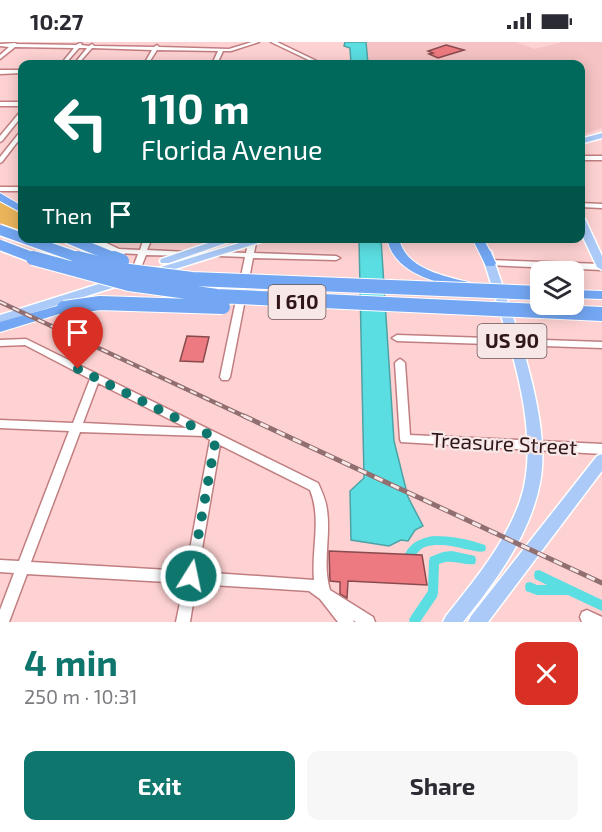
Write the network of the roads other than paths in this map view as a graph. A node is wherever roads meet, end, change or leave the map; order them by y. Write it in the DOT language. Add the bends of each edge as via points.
graph roads {
  1 [pos="159,42"];
  2 [pos="257,42"];
  3 [pos="273,42"];
  4 [pos="15,44"];
  5 [pos="80,44"];
  6 [pos="92,44"];
  7 [pos="0,45"];
  8 [pos="156,48"];
  9 [pos="221,50"];
  10 [pos="0,58"];
  11 [pos="66,60"];
  12 [pos="79,60"];
  13 [pos="148,60"];
  14 [pos="217,60"];
  15 [pos="311,60"];
  16 [pos="0,72"];
  17 [pos="18,72"];
  18 [pos="0,104"];
  19 [pos="18,104"];
  20 [pos="18,118"];
  21 [pos="602,128"];
  22 [pos="585,133"];
  23 [pos="602,135"];
  24 [pos="585,140"];
  25 [pos="0,141"];
  26 [pos="18,142"];
  27 [pos="18,143"];
  28 [pos="585,158"];
  29 [pos="602,158"];
  30 [pos="0,161"];
  31 [pos="18,190"];
  32 [pos="1,192"];
  33 [pos="585,205"];
  34 [pos="602,206"];
  35 [pos="18,207"];
  36 [pos="0,230"];
  37 [pos="585,230"];
  38 [pos="18,237"];
  39 [pos="32,243"];
  40 [pos="78,243"];
  41 [pos="98,243"];
  42 [pos="146,243"];
  43 [pos="220,243"];
  44 [pos="394,243"];
  45 [pos="480,243"];
  46 [pos="484,243"];
  47 [pos="0,245"];
  48 [pos="252,246"];
  49 [pos="143,252"];
  50 [pos="188,254"];
  51 [pos="336,258"];
  52 [pos="490,263"];
  53 [pos="602,267"];
  54 [pos="136,270"];
  55 [pos="209,281"];
  56 [pos="489,292"];
  57 [pos="530,293"];
  58 [pos="584,294"];
  59 [pos="602,295"];
  60 [pos="436,307"];
  61 [pos="0,311"];
  62 [pos="602,314"];
  63 [pos="0,319"];
  64 [pos="0,327"];
  65 [pos="397,338"];
  66 [pos="512,342"];
  67 [pos="0,343"];
  68 [pos="602,345"];
  69 [pos="400,363"];
  70 [pos="225,377"];
  71 [pos="95,378"];
  72 [pos="0,424"];
  73 [pos="75,427"];
  74 [pos="212,436"];
  75 [pos="536,445"];
  76 [pos="602,449"];
  77 [pos="602,460"];
  78 [pos="0,566"];
  79 [pos="23,567"];
  80 [pos="191,576"];
  81 [pos="324,594"];
  82 [pos="2,622"];
  83 [pos="183,622"];
  84 [pos="347,622"];
  85 [pos="368,622"];
  86 [pos="452,622"];
  87 [pos="477,622"];
  1 -- 8 [label="street"];
  2 -- 9 [label="street"];
  3 -- 15 [label="street"];
  4 -- 5 [label="street"];
  4 -- 7 [label="street"];
  4 -- 10 [label="street"];
  5 -- 6 [label="street"];
  5 -- 11 [label="street"];
  6 -- 8 [label="street"];
  6 -- 12 [label="street"];
  8 -- 9 [label="street"];
  8 -- 13 [label="street"];
  9 -- 14 [label="street"];
  16 -- 17 [label="street"];
  18 -- 19 [label="street"];
  20 -- 25 [label="street"];
  21 -- 22 [label="main road"];
  23 -- 24 [label="main road"];
  25 -- 26 [label="street"];
  27 -- 30 [label="street"];
  28 -- 29 [label="street"];
  31 -- 32 [label="street"];
  32 -- 35 [label="highway"];
  33 -- 34 [label="street"];
  36 -- 38 [label="highway, I 610, bridge"];
  37 -- 53 [label="main road"];
  39 -- 55 [label="highway, I 610, bridge" via="129,270"];
  40 -- 55 [label="highway, bridge" via="109,257"];
  41 -- 49 [label="street" via="113,250"];
  42 -- 49 [label="street"];
  43 -- 50 [label="main road"];
  44 -- 56 [label="highway, bridge" via="396,252 410,264"];
  45 -- 52 [label="highway"];
  46 -- 52 [label="main road, US 90"];
  47 -- 60 [label="highway, I 610, bridge" via="70,271 159,291 258,300"];
  48 -- 51 [label="street"];
  48 -- 63 [label="main road"];
  48 -- 70 [label="street"];
  49 -- 50 [label="street"];
  49 -- 54 [label="street"];
  50 -- 54 [label="main road"];
  52 -- 53 [label="street"];
  52 -- 66 [label="main road, US 90"];
  54 -- 61 [label="main road"];
  55 -- 56 [label="highway, I 610, bridge"];
  56 -- 57 [label="highway, I 610, bridge"];
  58 -- 59 [label="highway"];
  60 -- 62 [label="highway, I 610, bridge"];
  60 -- 64 [label="highway, bridge" via="424,311 318,310 100,303 64,308"];
  65 -- 66 [label="street"];
  66 -- 68 [label="street"];
  66 -- 75 [label="main road, US 90"];
  67 -- 71 [label="street" via="26,342"];
  69 -- 75 [label="street, Treasure Street" via="405,439"];
  71 -- 73 [label="street"];
  71 -- 74 [label="street"];
  72 -- 73 [label="street"];
  73 -- 74 [label="street"];
  73 -- 79 [label="street"];
  74 -- 80 [label="street"];
  74 -- 81 [label="street" via="314,487 322,513 319,566"];
  75 -- 76 [label="street, Treasure Street"];
  75 -- 86 [label="main road, US 90" via="531,491 513,535"];
  77 -- 87 [label="main road"];
  78 -- 79 [label="street"];
  79 -- 80 [label="street"];
  79 -- 82 [label="street"];
  80 -- 81 [label="street" via="311,585"];
  80 -- 83 [label="street"];
  81 -- 84 [label="street"];
  81 -- 85 [label="street"];
}
